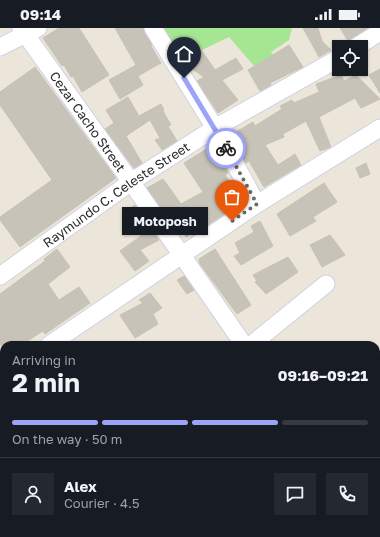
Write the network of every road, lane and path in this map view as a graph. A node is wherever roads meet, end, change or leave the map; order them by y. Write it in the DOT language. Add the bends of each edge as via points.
graph roads {
  1 [pos="153,28"];
  2 [pos="28,30"];
  3 [pos="380,32"];
  4 [pos="367,40"];
  5 [pos="0,47"];
  6 [pos="332,62"];
  7 [pos="215,128"];
  8 [pos="380,128"];
  9 [pos="131,182"];
  10 [pos="257,204"];
  11 [pos="182,255"];
  12 [pos="0,276"];
  13 [pos="326,284"];
  14 [pos="55,341"];
  15 [pos="241,341"];
  16 [pos="256,341"];
  1 -- 7 [label="street"];
  2 -- 5 [label="street"];
  2 -- 9 [label="street, Cezar Cacho Street"];
  3 -- 4 [label="street"];
  6 -- 7 [label="street, Raymundo C. Celeste Street"];
  7 -- 9 [label="street, Raymundo C. Celeste Street"];
  7 -- 10 [label="street"];
  8 -- 10 [label="street"];
  9 -- 11 [label="street, Cezar Cacho Street"];
  9 -- 12 [label="street, Raymundo C. Celeste Street"];
  10 -- 11 [label="street"];
  11 -- 14 [label="street"];
  11 -- 15 [label="street, Cezar Cacho Street"];
  13 -- 16 [label="street"];
}
